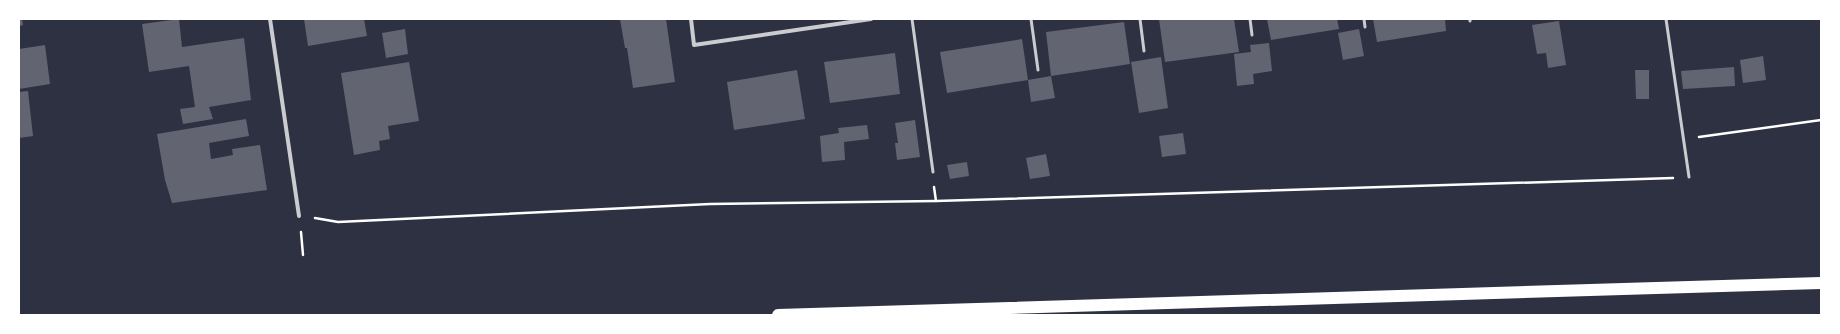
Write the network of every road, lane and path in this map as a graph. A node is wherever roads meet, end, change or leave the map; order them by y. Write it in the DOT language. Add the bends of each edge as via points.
graph roads {
  1 [pos="270,19"];
  2 [pos="691,19"];
  3 [pos="871,19"];
  4 [pos="912,19"];
  5 [pos="1031,19"];
  6 [pos="1140,19"];
  7 [pos="1250,19"];
  8 [pos="1364,19"];
  9 [pos="1666,19"];
  10 [pos="1365,27"];
  11 [pos="1252,35"];
  12 [pos="1144,51"];
  13 [pos="1038,70"];
  14 [pos="1821,120"];
  15 [pos="1684,139"];
  16 [pos="933,172"];
  17 [pos="1689,177"];
  18 [pos="299,216"];
  19 [pos="302,240"];
  20 [pos="303,255"];
  21 [pos="1821,282"];
  22 [pos="778,315"];
  1 -- 18 [label="street"];
  2 -- 3 [label="street" via="694,45"];
  4 -- 16 [label="lane"];
  5 -- 13 [label="lane"];
  6 -- 12 [label="lane"];
  7 -- 11 [label="lane"];
  8 -- 10 [label="lane"];
  9 -- 15 [label="lane"];
  14 -- 15 [label="path"];
  15 -- 17 [label="lane"];
  17 -- 18 [label="path" via="936,201 710,204 338,222"];
  19 -- 20 [label="path"];
  21 -- 22 [label="highway"];
}
